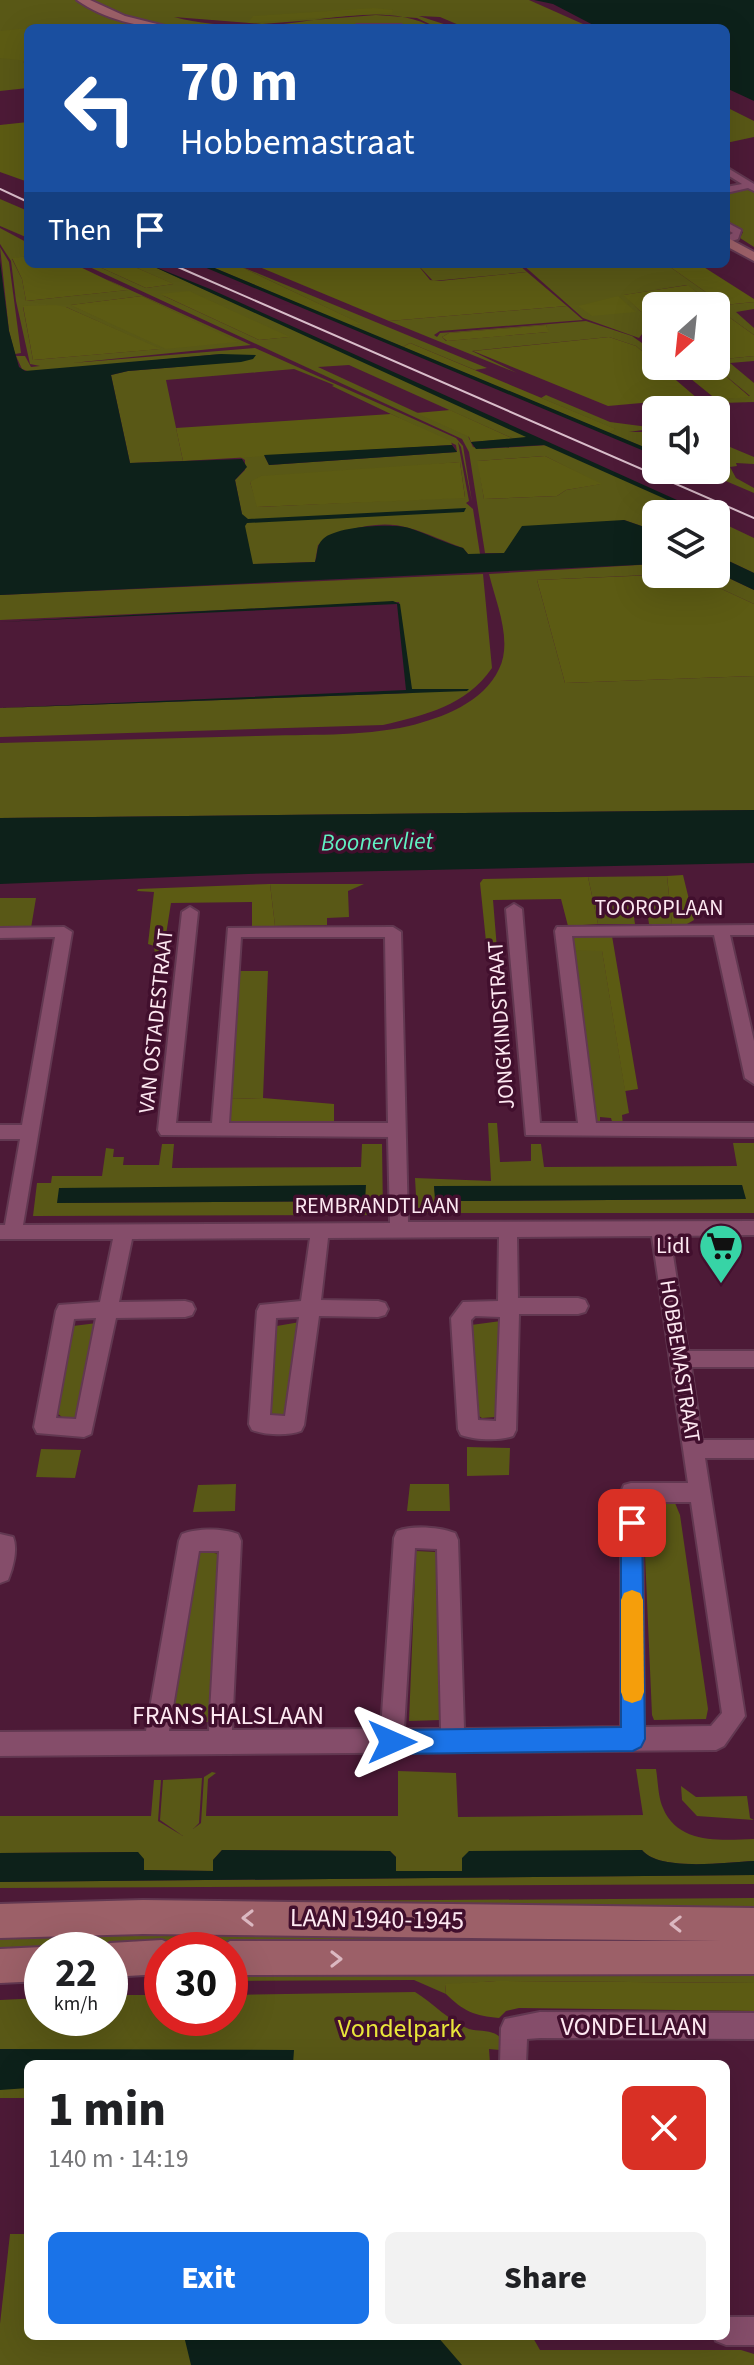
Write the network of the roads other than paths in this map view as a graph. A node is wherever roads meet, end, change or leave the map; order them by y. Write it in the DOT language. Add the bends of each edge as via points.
graph roads {
  1 [pos="82,0"];
  2 [pos="150,24"];
  3 [pos="730,172"];
  4 [pos="750,183"];
  5 [pos="730,189"];
  6 [pos="730,237"];
  7 [pos="754,257"];
  8 [pos="514,909"];
  9 [pos="190,912"];
  10 [pos="721,930"];
  11 [pos="754,930"];
  12 [pos="0,933"];
  13 [pos="754,1078"];
  14 [pos="220,1130"];
  15 [pos="396,1130"];
  16 [pos="588,1130"];
  17 [pos="754,1130"];
  18 [pos="0,1132"];
  19 [pos="29,1132"];
  20 [pos="754,1228"];
  21 [pos="124,1230"];
  22 [pos="320,1230"];
  23 [pos="508,1230"];
  24 [pos="660,1230"];
  25 [pos="399,1231"];
  26 [pos="6,1232"];
  27 [pos="578,1306"];
  28 [pos="310,1308"];
  29 [pos="509,1308"];
  30 [pos="109,1309"];
  31 [pos="185,1309"];
  32 [pos="378,1309"];
  33 [pos="680,1359"];
  34 [pos="754,1359"];
  35 [pos="693,1449"];
  36 [pos="754,1449"];
  37 [pos="700,1493"];
  38 [pos="0,1544"];
  39 [pos="0,1573"];
  40 [pos="734,1716"];
  41 [pos="633,1739"];
  42 [pos="220,1742"];
  43 [pos="392,1742"];
  44 [pos="453,1742"];
  45 [pos="0,1744"];
  46 [pos="155,1744"];
  47 [pos="0,1921"];
  48 [pos="754,1925"];
  49 [pos="754,1957"];
  50 [pos="248,1958"];
  51 [pos="24,1965"];
  52 [pos="0,1966"];
  53 [pos="754,2026"];
  54 [pos="513,2060"];
  55 [pos="730,2331"];
  56 [pos="754,2331"];
  1 -- 2 [label="main road"];
  3 -- 4 [label="street"];
  4 -- 5 [label="street"];
  6 -- 7 [label="main road"];
  8 -- 16 [label="street, JONGKINDSTRAAT" via="532,1130"];
  9 -- 14 [label="street, VAN OSTADESTRAAT" via="167,1130"];
  10 -- 11 [label="street, TOOROPLAAN"];
  10 -- 13 [label="street"];
  10 -- 16 [label="street, TOOROPLAAN" via="563,931"];
  12 -- 19 [label="street" via="64,932"];
  14 -- 15 [label="street, VAN OSTADESTRAAT"];
  14 -- 15 [label="street" via="234,932 393,932"];
  15 -- 25 [label="street"];
  16 -- 17 [label="street, JONGKINDSTRAAT"];
  18 -- 19 [label="street"];
  19 -- 26 [label="street"];
  20 -- 24 [label="street, REMBRANDTLAAN"];
  21 -- 22 [label="street, REMBRANDTLAAN"];
  21 -- 26 [label="street, REMBRANDTLAAN"];
  21 -- 30 [label="street"];
  22 -- 25 [label="street, REMBRANDTLAAN"];
  22 -- 28 [label="street"];
  23 -- 24 [label="street, REMBRANDTLAAN"];
  23 -- 25 [label="street, REMBRANDTLAAN"];
  23 -- 29 [label="street"];
  24 -- 33 [label="street, HOBBEMASTRAAT"];
  27 -- 29 [label="street"];
  28 -- 28 [label="street" via="294,1425 259,1424 267,1311"];
  28 -- 32 [label="street"];
  29 -- 29 [label="street" via="470,1308 461,1318 468,1429 506,1430"];
  30 -- 30 [label="street" via="84,1428 44,1427 66,1311"];
  30 -- 31 [label="street"];
  33 -- 34 [label="street"];
  33 -- 35 [label="street, HOBBEMASTRAAT"];
  35 -- 36 [label="street"];
  35 -- 37 [label="street, HOBBEMASTRAAT"];
  37 -- 40 [label="street, HOBBEMASTRAAT"];
  37 -- 41 [label="street" via="631,1492"];
  38 -- 39 [label="street" via="5,1544"];
  40 -- 41 [label="street, FRANS HALSLAAN" via="716,1738"];
  41 -- 44 [label="street, FRANS HALSLAAN"];
  42 -- 43 [label="street, FRANS HALSLAAN"];
  42 -- 46 [label="street, FRANS HALSLAAN"];
  42 -- 46 [label="street" via="230,1541 190,1541"];
  43 -- 44 [label="street, FRANS HALSLAAN"];
  43 -- 44 [label="street" via="405,1538 447,1540"];
  45 -- 46 [label="street, FRANS HALSLAAN"];
  48 -- 47 [label="main road, LAAN 1940-1945, one-way" via="159,1917"];
  50 -- 49 [label="main road, LAAN 1940-1945, one-way"];
  51 -- 52 [label="main road"];
  53 -- 54 [label="street, VONDELLAAN" via="514,2028"];
  55 -- 56 [label="street"];
}
